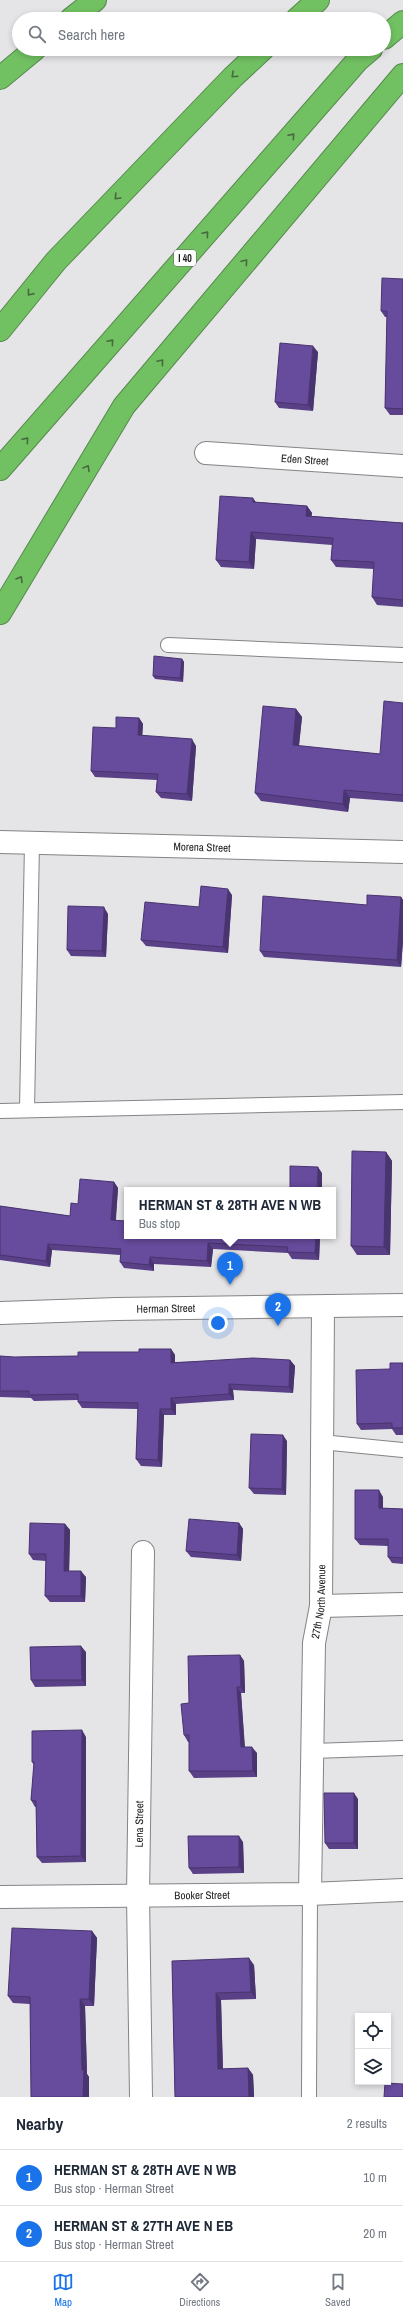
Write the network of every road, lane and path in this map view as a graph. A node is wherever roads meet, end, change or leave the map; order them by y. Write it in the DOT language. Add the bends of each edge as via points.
graph roads {
  1 [pos="95,0"];
  2 [pos="80,12"];
  3 [pos="403,22"];
  4 [pos="391,32"];
  5 [pos="14,56"];
  6 [pos="26,56"];
  7 [pos="256,56"];
  8 [pos="364,56"];
  9 [pos="0,61"];
  10 [pos="403,75"];
  11 [pos="0,78"];
  12 [pos="0,330"];
  13 [pos="206,453"];
  14 [pos="403,466"];
  15 [pos="0,470"];
  16 [pos="0,613"];
  17 [pos="168,646"];
  18 [pos="403,655"];
  19 [pos="0,842"];
  20 [pos="32,843"];
  21 [pos="403,852"];
  22 [pos="403,1102"];
  23 [pos="27,1110"];
  24 [pos="0,1111"];
  25 [pos="403,1305"];
  26 [pos="323,1308"];
  27 [pos="0,1313"];
  28 [pos="321,1442"];
  29 [pos="403,1450"];
  30 [pos="142,1552"];
  31 [pos="403,1604"];
  32 [pos="321,1606"];
  33 [pos="403,1748"];
  34 [pos="312,1751"];
  35 [pos="403,1890"];
  36 [pos="310,1894"];
  37 [pos="138,1896"];
  38 [pos="0,1897"];
  39 [pos="141,2097"];
  40 [pos="309,2097"];
  1 -- 2 [label="highway"];
  3 -- 4 [label="highway"];
  5 -- 9 [label="highway"];
  6 -- 11 [label="highway"];
  7 -- 12 [label="highway, one-way" via="56,261"];
  15 -- 8 [label="highway, I 40, one-way"];
  16 -- 10 [label="highway, one-way" via="124,406"];
  13 -- 14 [label="street, Eden Street"];
  17 -- 18 [label="lane"];
  19 -- 20 [label="street, Morena Street"];
  20 -- 21 [label="street, Morena Street"];
  20 -- 23 [label="lane"];
  22 -- 23 [label="lane"];
  23 -- 24 [label="lane"];
  25 -- 26 [label="street, Herman Street"];
  26 -- 27 [label="street, Herman Street" via="117,1309"];
  26 -- 28 [label="street, 27th North Avenue"];
  28 -- 29 [label="lane"];
  28 -- 32 [label="street, 27th North Avenue"];
  30 -- 37 [label="street, Lena Street"];
  31 -- 32 [label="street"];
  32 -- 34 [label="street, 27th North Avenue" via="314,1644"];
  33 -- 34 [label="lane"];
  34 -- 36 [label="street, 27th North Avenue"];
  35 -- 36 [label="street, Booker Street"];
  36 -- 37 [label="street, Booker Street"];
  36 -- 40 [label="lane"];
  37 -- 38 [label="street, Booker Street"];
  37 -- 39 [label="street, Lena Street"];
}
